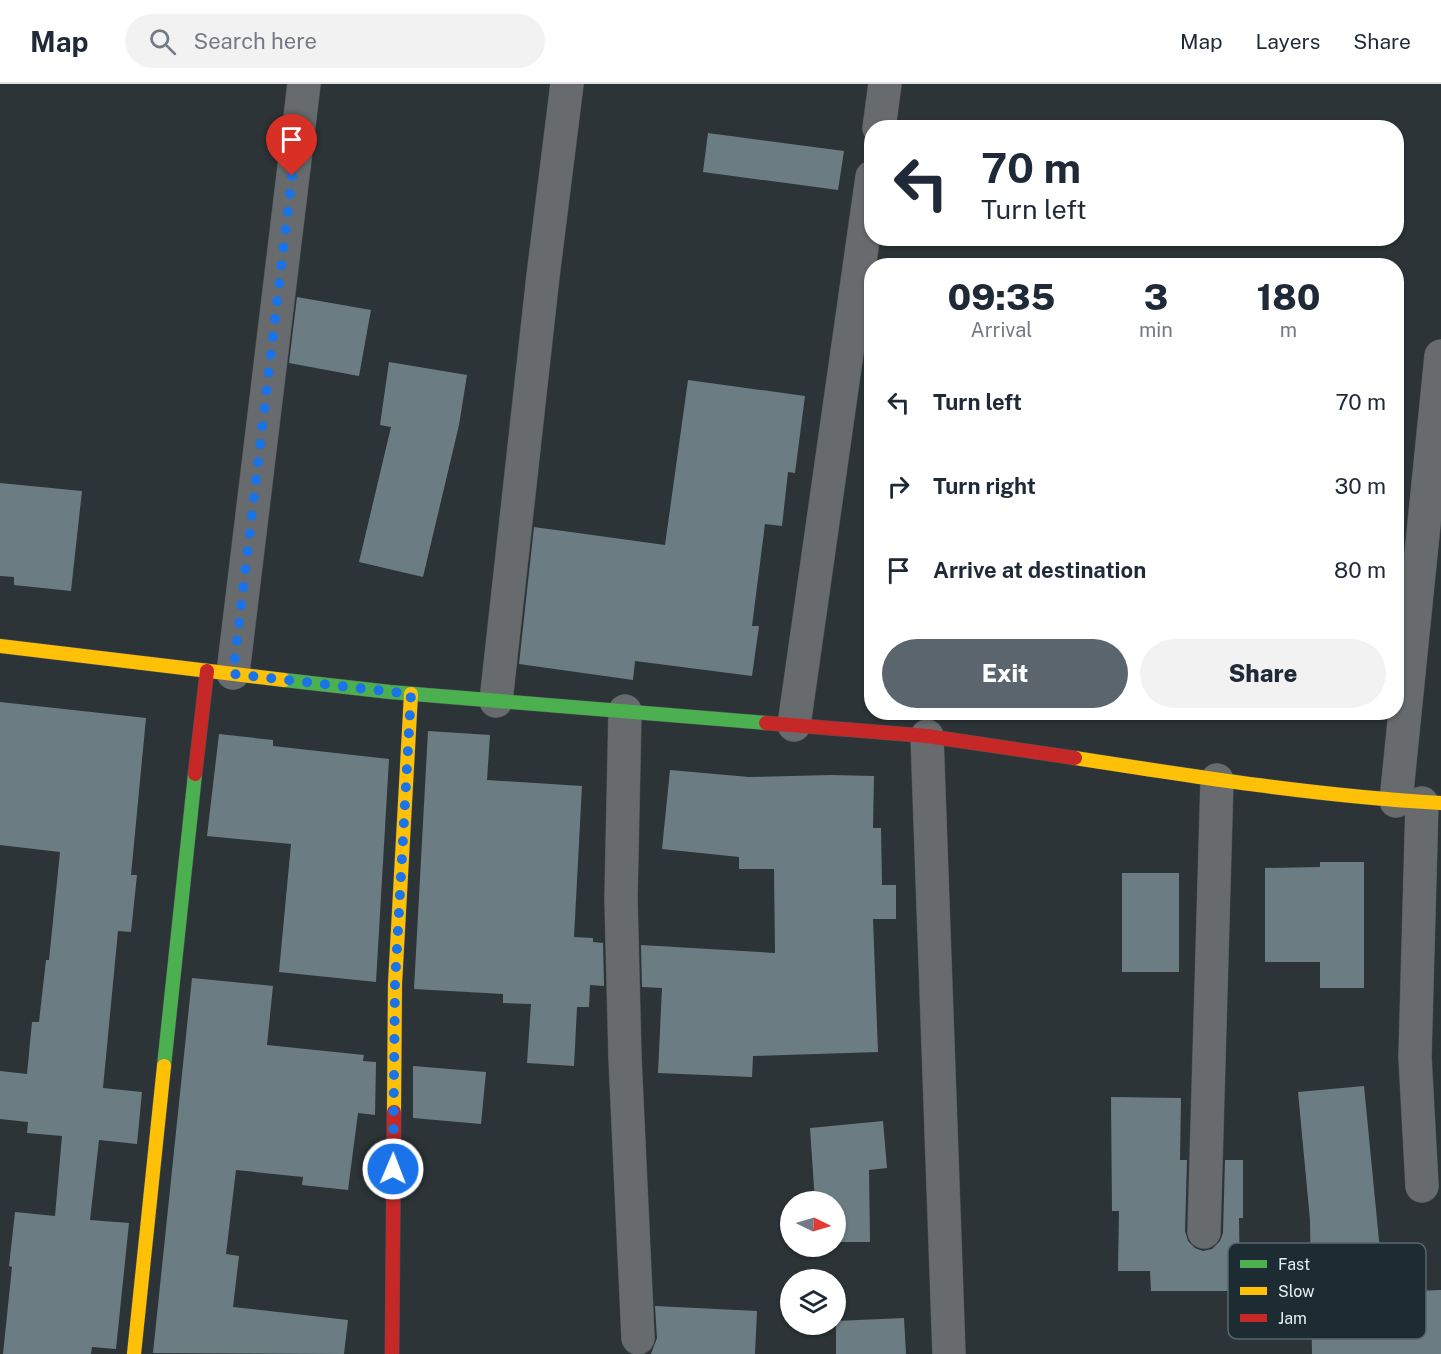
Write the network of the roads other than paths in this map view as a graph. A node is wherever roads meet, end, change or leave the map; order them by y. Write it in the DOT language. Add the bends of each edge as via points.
graph roads {
  1 [pos="304,84"];
  2 [pos="567,84"];
  3 [pos="885,84"];
  4 [pos="880,120"];
  5 [pos="864,233"];
  6 [pos="1441,356"];
  7 [pos="0,646"];
  8 [pos="220,672"];
  9 [pos="411,694"];
  10 [pos="496,702"];
  11 [pos="625,711"];
  12 [pos="794,725"];
  13 [pos="927,736"];
  14 [pos="1217,780"];
  15 [pos="1420,802"];
  16 [pos="1422,1186"];
  17 [pos="1204,1232"];
  18 [pos="638,1338"];
  19 [pos="134,1354"];
  20 [pos="392,1354"];
  21 [pos="949,1354"];
  1 -- 8 [label="street"];
  2 -- 10 [label="street"];
  3 -- 4 [label="street"];
  5 -- 12 [label="street"];
  6 -- 15 [label="street"];
  7 -- 8 [label="main road"];
  8 -- 9 [label="main road"];
  8 -- 19 [label="main road" via="182,893"];
  9 -- 10 [label="main road"];
  9 -- 20 [label="main road" via="395,984"];
  10 -- 11 [label="main road"];
  11 -- 12 [label="main road"];
  11 -- 18 [label="street" via="621,899"];
  12 -- 13 [label="main road"];
  13 -- 14 [label="main road"];
  13 -- 21 [label="street"];
  14 -- 15 [label="main road"];
  14 -- 17 [label="street"];
  15 -- 16 [label="street" via="1415,1057"];
}
